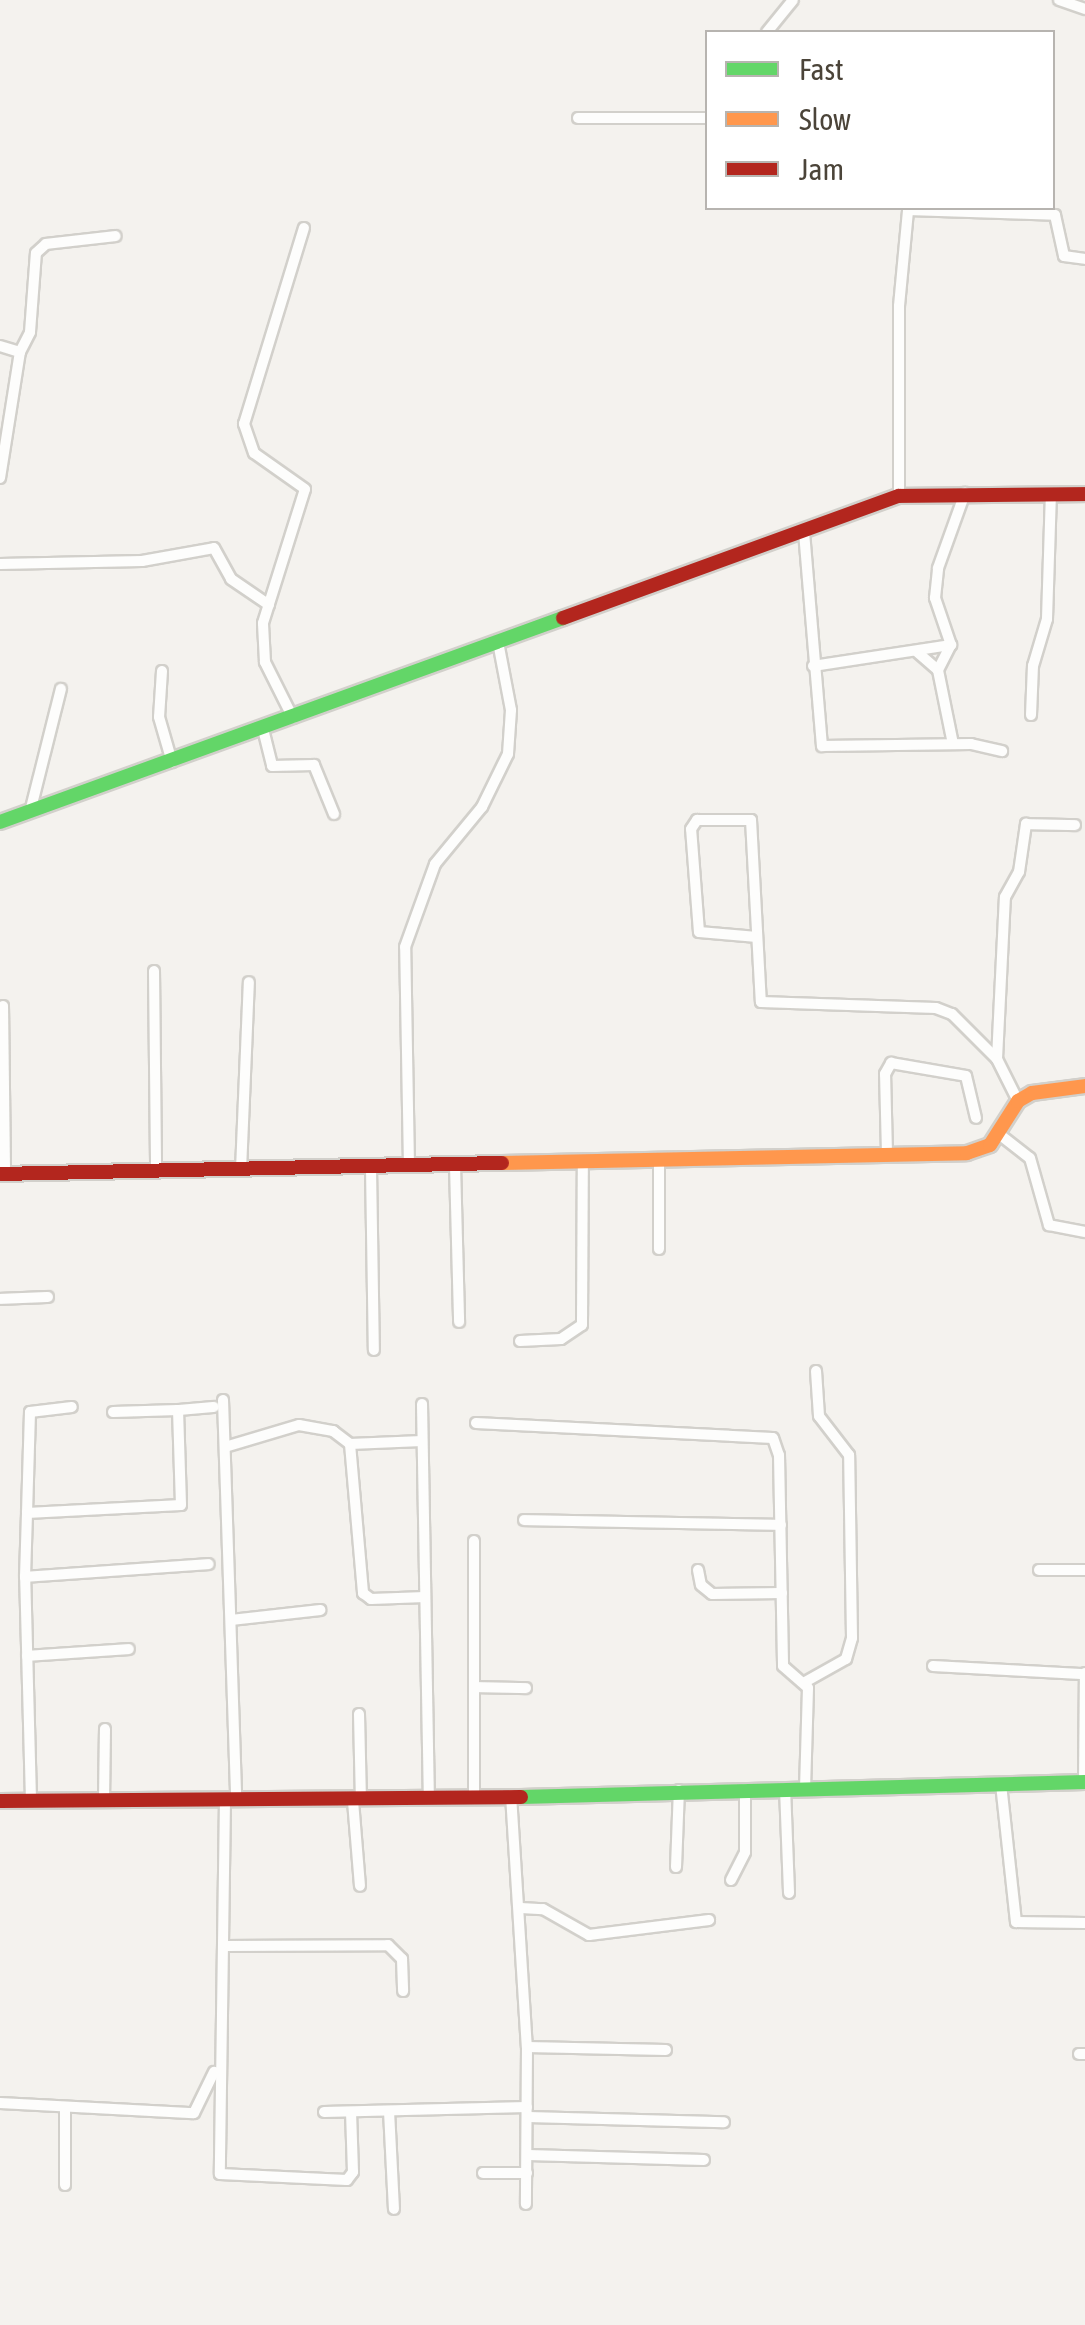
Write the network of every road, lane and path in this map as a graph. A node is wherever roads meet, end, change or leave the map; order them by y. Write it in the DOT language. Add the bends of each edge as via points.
graph roads {
  1 [pos="792,0"];
  2 [pos="1059,0"];
  3 [pos="1085,8"];
  4 [pos="769,30"];
  5 [pos="578,118"];
  6 [pos="705,118"];
  7 [pos="304,228"];
  8 [pos="116,236"];
  9 [pos="1085,259"];
  10 [pos="0,346"];
  11 [pos="20,352"];
  12 [pos="6,418"];
  13 [pos="0,478"];
  14 [pos="965,493"];
  15 [pos="1051,493"];
  16 [pos="1085,494"];
  17 [pos="899,496"];
  18 [pos="804,532"];
  19 [pos="0,564"];
  20 [pos="270,605"];
  21 [pos="498,642"];
  22 [pos="951,645"];
  23 [pos="916,651"];
  24 [pos="813,666"];
  25 [pos="938,670"];
  26 [pos="162,671"];
  27 [pos="61,689"];
  28 [pos="1031,715"];
  29 [pos="292,718"];
  30 [pos="264,728"];
  31 [pos="953,744"];
  32 [pos="1002,750"];
  33 [pos="173,763"];
  34 [pos="30,812"];
  35 [pos="334,814"];
  36 [pos="0,822"];
  37 [pos="1075,825"];
  38 [pos="757,937"];
  39 [pos="154,972"];
  40 [pos="250,982"];
  41 [pos="3,1006"];
  42 [pos="996,1058"];
  43 [pos="1085,1086"];
  44 [pos="1018,1101"];
  45 [pos="976,1118"];
  46 [pos="999,1134"];
  47 [pos="887,1154"];
  48 [pos="660,1160"];
  49 [pos="582,1162"];
  50 [pos="455,1164"];
  51 [pos="409,1166"];
  52 [pos="371,1168"];
  53 [pos="241,1170"];
  54 [pos="156,1171"];
  55 [pos="3,1174"];
  56 [pos="1085,1232"];
  57 [pos="659,1249"];
  58 [pos="48,1297"];
  59 [pos="0,1298"];
  60 [pos="459,1322"];
  61 [pos="520,1342"];
  62 [pos="374,1350"];
  63 [pos="816,1371"];
  64 [pos="422,1404"];
  65 [pos="72,1408"];
  66 [pos="178,1410"];
  67 [pos="112,1412"];
  68 [pos="476,1423"];
  69 [pos="422,1442"];
  70 [pos="350,1444"];
  71 [pos="225,1446"];
  72 [pos="27,1514"];
  73 [pos="524,1520"];
  74 [pos="781,1525"];
  75 [pos="474,1542"];
  76 [pos="210,1564"];
  77 [pos="698,1570"];
  78 [pos="1039,1570"];
  79 [pos="1085,1570"];
  80 [pos="25,1577"];
  81 [pos="782,1593"];
  82 [pos="425,1597"];
  83 [pos="320,1610"];
  84 [pos="231,1620"];
  85 [pos="129,1649"];
  86 [pos="27,1656"];
  87 [pos="933,1666"];
  88 [pos="1083,1674"];
  89 [pos="805,1682"];
  90 [pos="477,1687"];
  91 [pos="526,1688"];
  92 [pos="359,1714"];
  93 [pos="104,1730"];
  94 [pos="1084,1782"];
  95 [pos="1001,1784"];
  96 [pos="805,1787"];
  97 [pos="785,1788"];
  98 [pos="679,1790"];
  99 [pos="745,1790"];
  100 [pos="510,1795"];
  101 [pos="474,1796"];
  102 [pos="429,1797"];
  103 [pos="31,1800"];
  104 [pos="104,1800"];
  105 [pos="230,1800"];
  106 [pos="357,1800"];
  107 [pos="0,1801"];
  108 [pos="676,1867"];
  109 [pos="731,1880"];
  110 [pos="360,1886"];
  111 [pos="789,1893"];
  112 [pos="521,1908"];
  113 [pos="708,1920"];
  114 [pos="1085,1923"];
  115 [pos="224,1946"];
  116 [pos="403,1990"];
  117 [pos="527,2047"];
  118 [pos="666,2050"];
  119 [pos="216,2067"];
  120 [pos="0,2103"];
  121 [pos="65,2108"];
  122 [pos="389,2111"];
  123 [pos="324,2112"];
  124 [pos="351,2112"];
  125 [pos="528,2112"];
  126 [pos="724,2122"];
  127 [pos="528,2155"];
  128 [pos="704,2160"];
  129 [pos="482,2173"];
  130 [pos="527,2173"];
  131 [pos="66,2185"];
  132 [pos="526,2204"];
  133 [pos="394,2208"];
  1 -- 4 [label="street"];
  2 -- 3 [label="street"];
  5 -- 6 [label="street"];
  7 -- 20 [label="street" via="244,424 254,453 305,489"];
  8 -- 11 [label="street" via="46,244 36,253 30,332"];
  9 -- 17 [label="street" via="1062,252 1055,215 908,210 899,306"];
  10 -- 11 [label="street"];
  11 -- 12 [label="street"];
  12 -- 13 [label="street"];
  14 -- 15 [label="street"];
  14 -- 17 [label="street"];
  14 -- 22 [label="street" via="938,568 937,612"];
  15 -- 16 [label="street"];
  15 -- 28 [label="street" via="1047,619 1033,666"];
  17 -- 18 [label="street"];
  18 -- 21 [label="street"];
  18 -- 24 [label="street"];
  19 -- 20 [label="street" via="142,561 214,548 238,586"];
  20 -- 29 [label="street" via="265,662"];
  21 -- 29 [label="street"];
  21 -- 51 [label="street" via="510,710 508,754 482,806 434,864 405,947"];
  22 -- 23 [label="street"];
  22 -- 25 [label="street"];
  23 -- 24 [label="street"];
  23 -- 25 [label="street"];
  24 -- 31 [label="street" via="822,746"];
  25 -- 31 [label="street"];
  26 -- 33 [label="street" via="158,717"];
  27 -- 34 [label="street"];
  29 -- 30 [label="street"];
  30 -- 33 [label="street"];
  30 -- 35 [label="street" via="272,766 314,766"];
  31 -- 32 [label="street"];
  33 -- 34 [label="street"];
  34 -- 36 [label="street"];
  37 -- 42 [label="street" via="1030,822 1024,830 1004,906"];
  38 -- 38 [label="street" via="751,820 697,820 692,829 699,932"];
  38 -- 42 [label="street" via="761,1002 936,1008 952,1014"];
  39 -- 54 [label="street"];
  40 -- 53 [label="street"];
  41 -- 55 [label="street"];
  42 -- 44 [label="street"];
  43 -- 44 [label="street" via="1048,1088"];
  44 -- 46 [label="street"];
  45 -- 47 [label="street" via="966,1076 891,1063 885,1074"];
  46 -- 47 [label="street" via="975,1152"];
  46 -- 56 [label="street" via="1030,1158 1049,1225"];
  47 -- 48 [label="street"];
  48 -- 49 [label="street"];
  48 -- 57 [label="street"];
  49 -- 50 [label="street"];
  49 -- 61 [label="street" via="582,1326 561,1339"];
  50 -- 51 [label="street"];
  50 -- 60 [label="street"];
  51 -- 52 [label="street"];
  52 -- 53 [label="street"];
  52 -- 62 [label="street"];
  53 -- 54 [label="street"];
  54 -- 55 [label="street"];
  58 -- 59 [label="street"];
  63 -- 89 [label="street" via="819,1416 849,1454 852,1638 846,1660"];
  64 -- 69 [label="street"];
  65 -- 72 [label="street" via="30,1412"];
  66 -- 67 [label="street"];
  66 -- 71 [label="street" via="218,1404"];
  66 -- 72 [label="street" via="181,1506"];
  68 -- 74 [label="street" via="765,1434 778,1446"];
  69 -- 70 [label="street"];
  69 -- 82 [label="street"];
  70 -- 71 [label="street" via="333,1430 299,1424"];
  70 -- 82 [label="street" via="363,1593 370,1600"];
  71 -- 84 [label="street"];
  72 -- 80 [label="street"];
  73 -- 74 [label="street"];
  74 -- 81 [label="street"];
  75 -- 90 [label="street"];
  76 -- 80 [label="street"];
  77 -- 81 [label="street" via="701,1586 712,1594"];
  78 -- 79 [label="street"];
  80 -- 86 [label="street"];
  81 -- 89 [label="street" via="783,1666"];
  82 -- 102 [label="street"];
  83 -- 84 [label="street"];
  84 -- 105 [label="street"];
  85 -- 86 [label="street"];
  86 -- 103 [label="street"];
  87 -- 88 [label="street"];
  88 -- 94 [label="street"];
  89 -- 96 [label="street"];
  90 -- 91 [label="street"];
  90 -- 101 [label="street"];
  92 -- 106 [label="street"];
  93 -- 104 [label="street"];
  94 -- 95 [label="street"];
  95 -- 96 [label="street"];
  95 -- 114 [label="street" via="1016,1922"];
  96 -- 97 [label="street"];
  97 -- 99 [label="street"];
  97 -- 111 [label="street"];
  98 -- 99 [label="street"];
  98 -- 100 [label="street"];
  98 -- 108 [label="street"];
  99 -- 109 [label="street" via="745,1852"];
  100 -- 101 [label="street"];
  100 -- 112 [label="street"];
  101 -- 102 [label="street"];
  102 -- 106 [label="street"];
  103 -- 104 [label="street"];
  103 -- 107 [label="street"];
  104 -- 105 [label="street"];
  105 -- 106 [label="street"];
  105 -- 115 [label="street"];
  106 -- 110 [label="street"];
  112 -- 113 [label="street" via="543,1909 589,1936"];
  112 -- 117 [label="street"];
  115 -- 116 [label="street" via="388,1945 402,1960"];
  115 -- 119 [label="street"];
  117 -- 118 [label="street"];
  117 -- 125 [label="street"];
  119 -- 121 [label="street" via="194,2113"];
  119 -- 124 [label="street" via="222,2176 346,2180 353,2168"];
  120 -- 121 [label="street"];
  121 -- 131 [label="street"];
  122 -- 124 [label="street"];
  122 -- 125 [label="street"];
  122 -- 133 [label="street"];
  123 -- 124 [label="street"];
  125 -- 126 [label="street"];
  125 -- 127 [label="street"];
  127 -- 128 [label="street"];
  127 -- 130 [label="street"];
  129 -- 130 [label="street"];
  130 -- 132 [label="street"];
}
